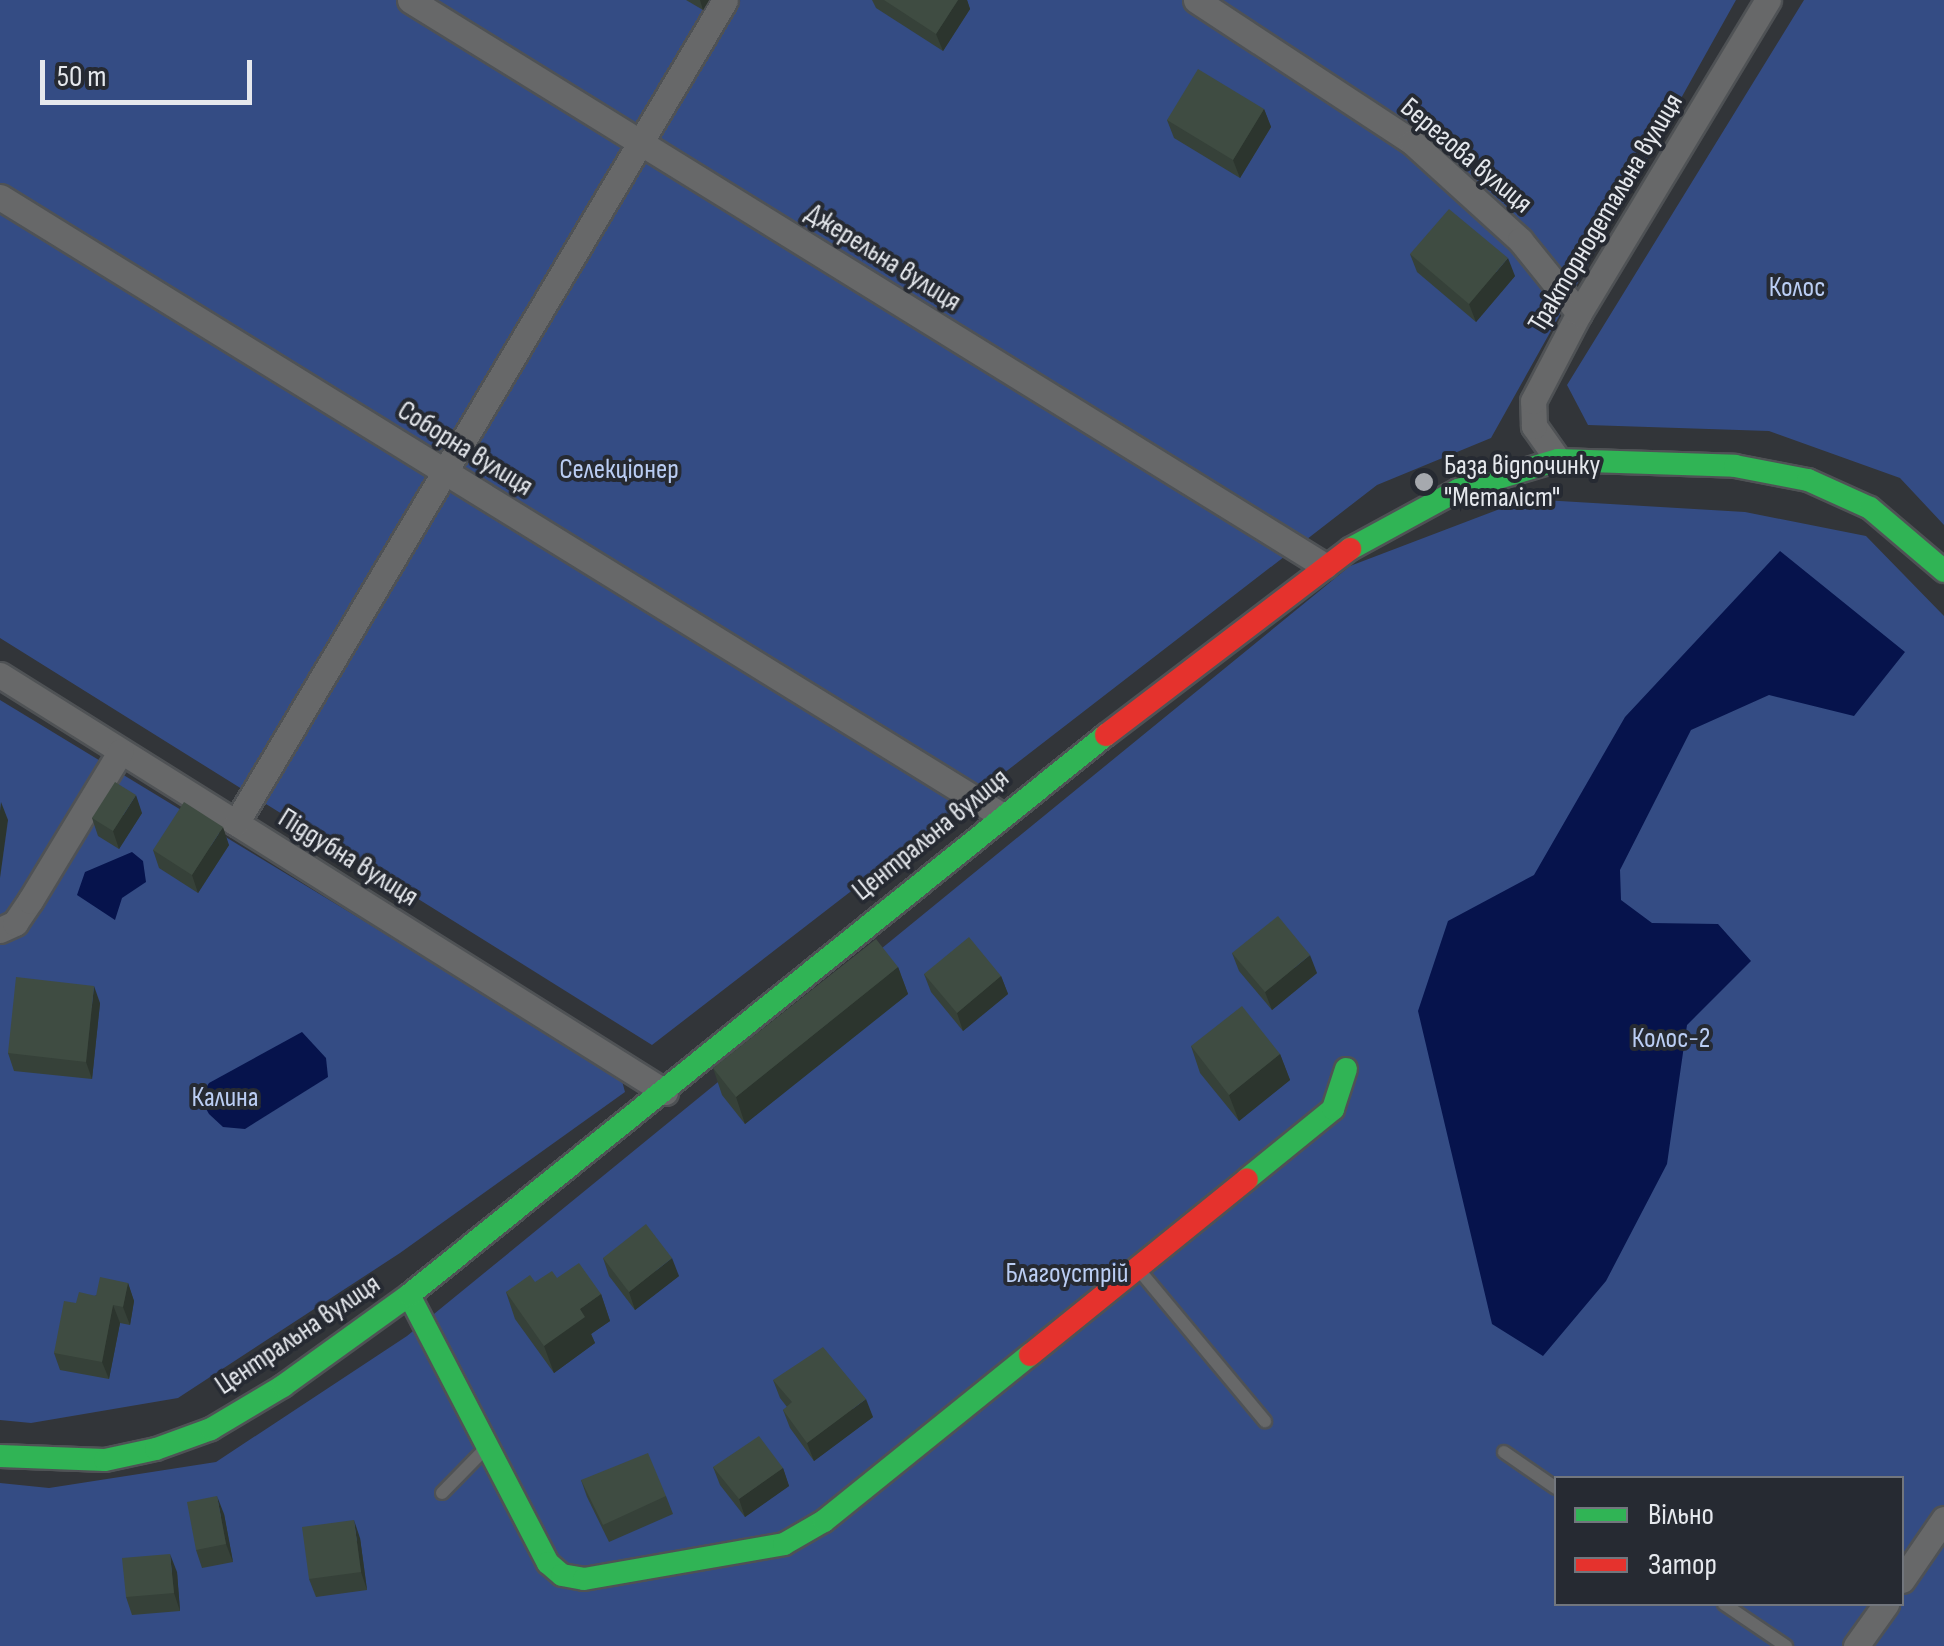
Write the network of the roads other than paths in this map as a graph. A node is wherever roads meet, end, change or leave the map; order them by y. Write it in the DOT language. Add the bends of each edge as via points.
graph roads {
  1 [pos="410,0"];
  2 [pos="725,0"];
  3 [pos="1196,0"];
  4 [pos="1768,0"];
  5 [pos="640,143"];
  6 [pos="0,197"];
  7 [pos="1578,312"];
  8 [pos="1558,460"];
  9 [pos="445,472"];
  10 [pos="1325,566"];
  11 [pos="1944,571"];
  12 [pos="0,675"];
  13 [pos="122,751"];
  14 [pos="1001,815"];
  15 [pos="236,823"];
  16 [pos="0,930"];
  17 [pos="1346,1069"];
  18 [pos="665,1092"];
  19 [pos="1137,1268"];
  20 [pos="409,1295"];
  21 [pos="1266,1421"];
  22 [pos="488,1446"];
  23 [pos="1504,1452"];
  24 [pos="0,1456"];
  25 [pos="1554,1487"];
  26 [pos="442,1493"];
  27 [pos="1944,1518"];
  28 [pos="1904,1577"];
  29 [pos="1727,1606"];
  30 [pos="1885,1606"];
  31 [pos="1786,1646"];
  32 [pos="1856,1646"];
  1 -- 5 [label="street, Джерельна вулиця"];
  2 -- 5 [label="street"];
  3 -- 7 [label="street, Берегова вулиця" via="1412,142 1520,240"];
  4 -- 7 [label="street, Тракторнодетальна вулиця"];
  5 -- 9 [label="street"];
  5 -- 10 [label="street, Джерельна вулиця"];
  6 -- 9 [label="street, Соборна вулиця"];
  7 -- 8 [label="street, Тракторнодетальна вулиця" via="1533,401 1534,426"];
  8 -- 10 [label="street, Центральна вулиця" via="1458,490 1392,521"];
  8 -- 11 [label="street, Центральна вулиця" via="1736,466 1808,480 1870,508"];
  9 -- 14 [label="street, Соборна вулиця"];
  9 -- 15 [label="street"];
  10 -- 14 [label="street, Центральна вулиця"];
  12 -- 13 [label="street, Піддубна вулиця"];
  13 -- 15 [label="street, Піддубна вулиця"];
  13 -- 16 [label="street" via="16,922"];
  14 -- 18 [label="street, Центральна вулиця"];
  15 -- 18 [label="street, Піддубна вулиця"];
  17 -- 19 [label="street" via="1333,1109"];
  18 -- 20 [label="street, Центральна вулиця"];
  19 -- 21 [label="lane"];
  19 -- 22 [label="street" via="824,1521 784,1544 584,1580 562,1576 548,1562"];
  20 -- 22 [label="street"];
  20 -- 24 [label="street, Центральна вулиця" via="211,1430 105,1460"];
  22 -- 26 [label="lane"];
  23 -- 25 [label="lane"];
  27 -- 28 [label="street"];
  29 -- 31 [label="lane"];
  30 -- 32 [label="street"];
}
